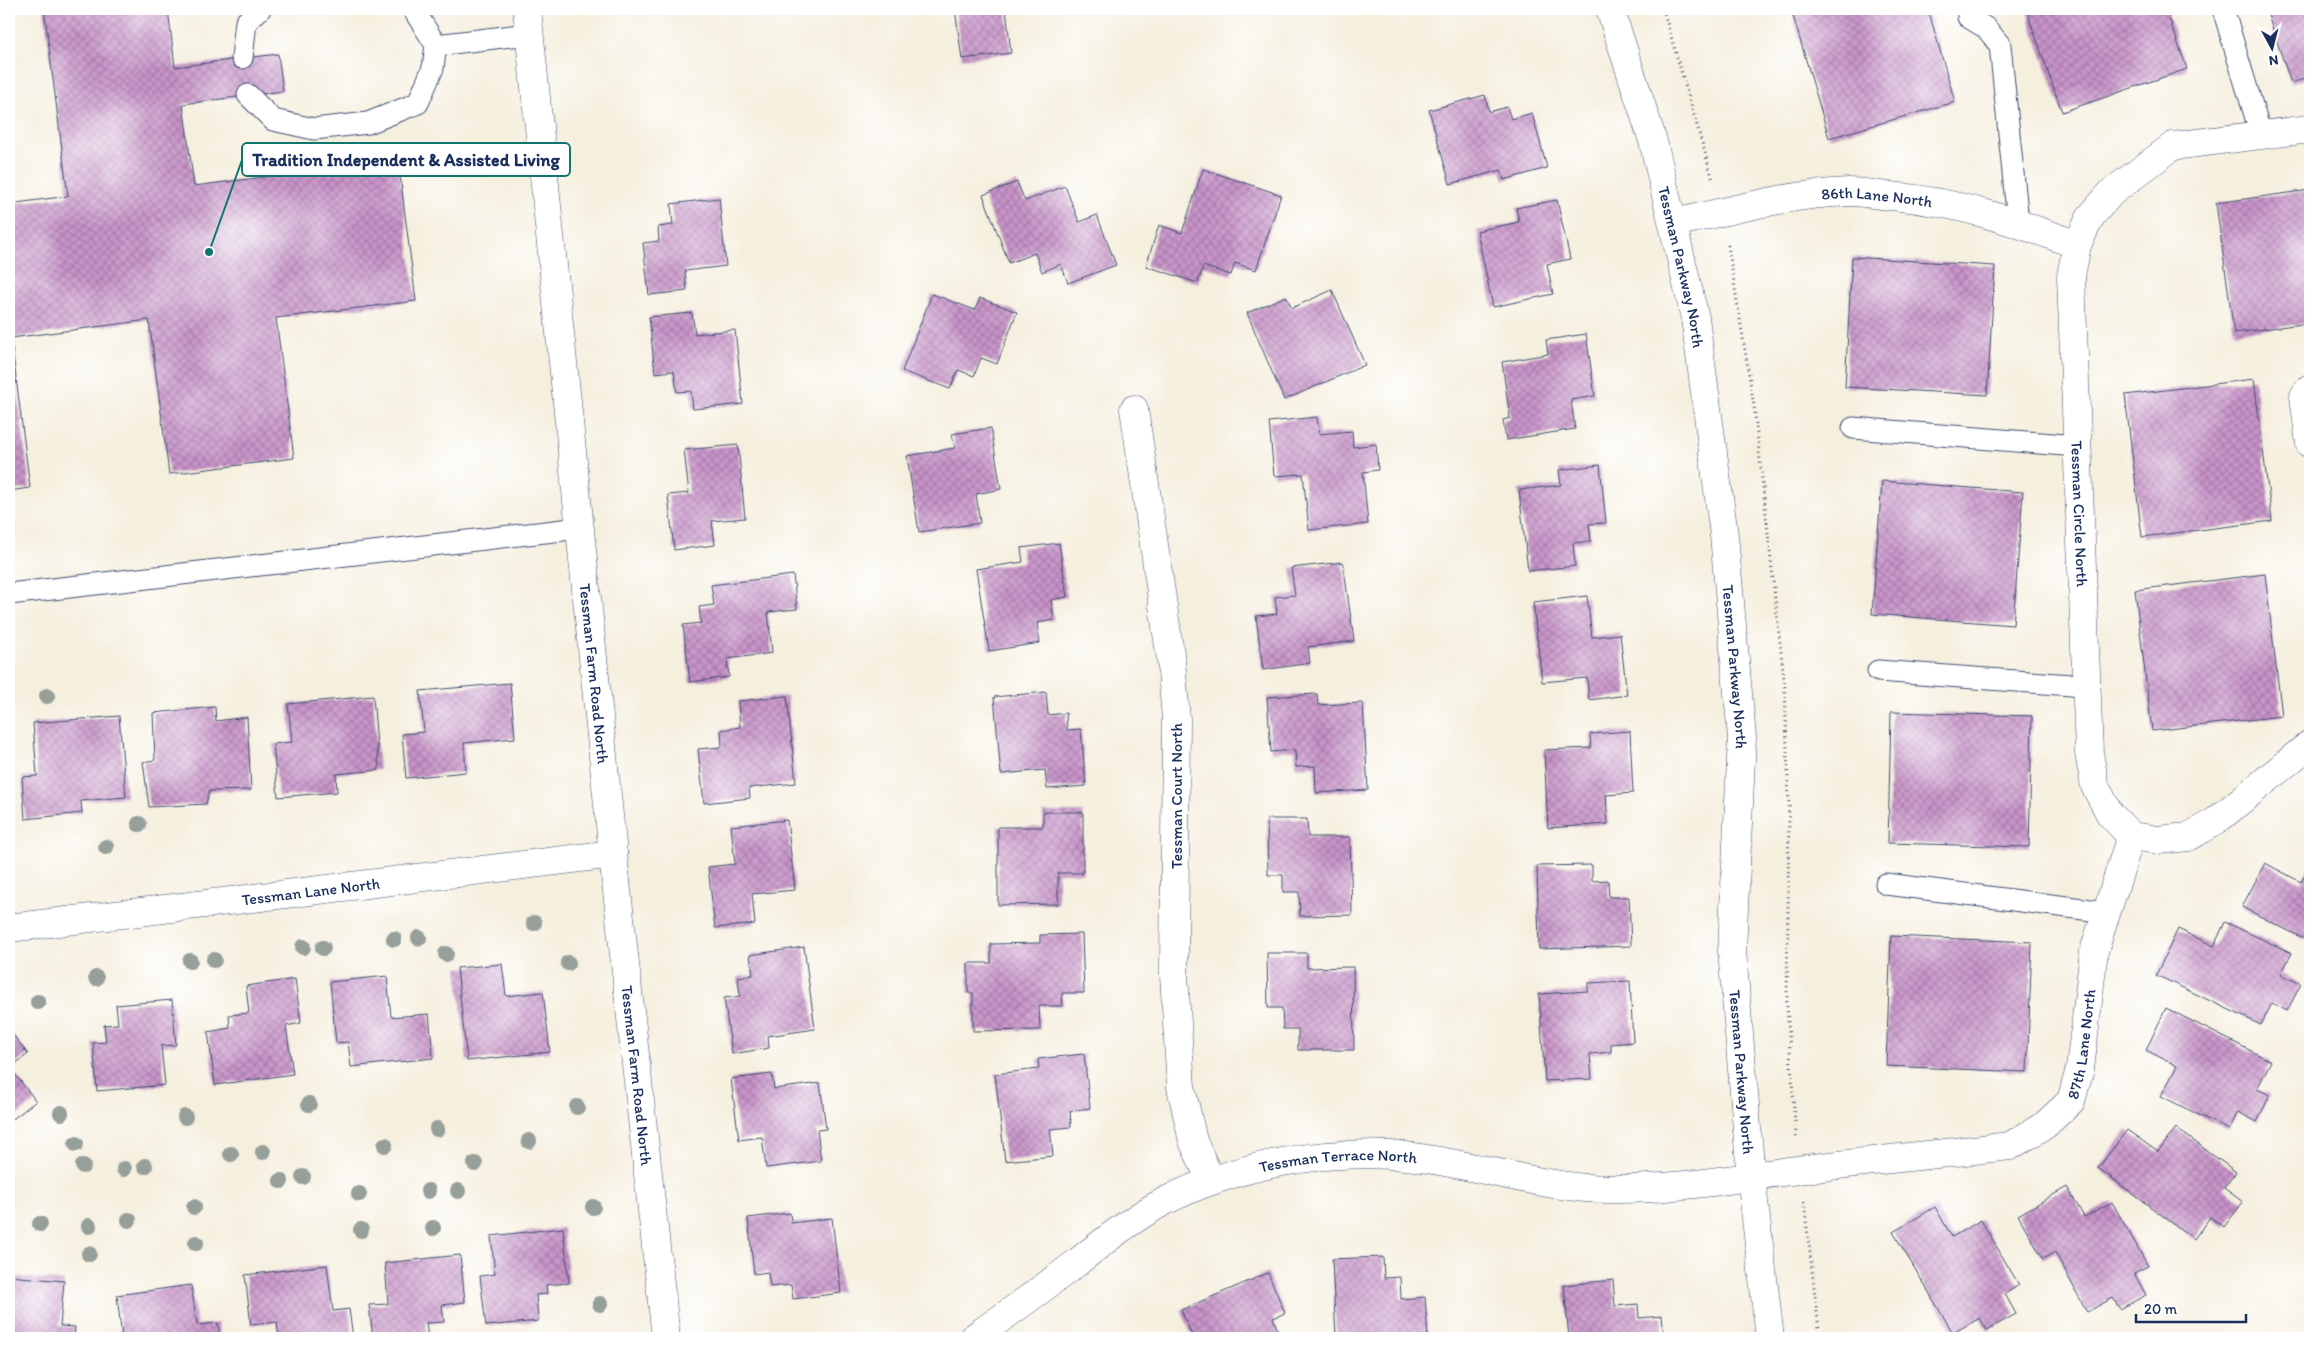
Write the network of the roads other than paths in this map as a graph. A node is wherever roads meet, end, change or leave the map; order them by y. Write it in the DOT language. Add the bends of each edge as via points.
graph roads {
  1 [pos="260,9"];
  2 [pos="413,9"];
  3 [pos="1610,9"];
  4 [pos="2223,9"];
  5 [pos="1968,17"];
  6 [pos="528,21"];
  7 [pos="436,44"];
  8 [pos="242,58"];
  9 [pos="248,95"];
  10 [pos="2310,129"];
  11 [pos="2262,135"];
  12 [pos="2018,222"];
  13 [pos="1674,223"];
  14 [pos="2077,245"];
  15 [pos="2310,388"];
  16 [pos="1134,409"];
  17 [pos="1853,428"];
  18 [pos="2310,444"];
  19 [pos="2077,446"];
  20 [pos="580,528"];
  21 [pos="9,594"];
  22 [pos="1878,672"];
  23 [pos="2086,686"];
  24 [pos="2310,744"];
  25 [pos="2131,836"];
  26 [pos="613,854"];
  27 [pos="1886,884"];
  28 [pos="2107,912"];
  29 [pos="9,928"];
  30 [pos="1750,1176"];
  31 [pos="1211,1181"];
  32 [pos="666,1338"];
  33 [pos="973,1338"];
  34 [pos="1770,1338"];
  1 -- 8 [label="lane" via="246,22"];
  2 -- 7 [label="lane"];
  3 -- 13 [label="street, Tessman Parkway North" via="1653,141"];
  4 -- 11 [label="lane"];
  5 -- 12 [label="lane" via="1986,28 2000,45"];
  6 -- 7 [label="lane"];
  6 -- 20 [label="street, Tessman Farm Road North"];
  7 -- 9 [label="lane" via="433,68 418,103 368,123 314,129 273,120"];
  10 -- 11 [label="street, Tessman Circle North"];
  11 -- 14 [label="street, Tessman Circle North" via="2173,146 2112,192 2091,216"];
  12 -- 13 [label="street, 86th Lane North" via="1928,200 1850,192 1787,198"];
  12 -- 14 [label="street, 86th Lane North"];
  13 -- 30 [label="street, Tessman Parkway North" via="1695,318 1724,535 1742,738 1732,951"];
  14 -- 19 [label="street, Tessman Circle North" via="2071,276"];
  15 -- 18 [label="street" via="2304,396"];
  16 -- 31 [label="street, Tessman Court North" via="1171,660 1176,719 1174,975 1181,1087 1193,1141"];
  17 -- 19 [label="lane"];
  19 -- 23 [label="street, Tessman Circle North"];
  20 -- 21 [label="lane"];
  20 -- 26 [label="street, Tessman Farm Road North"];
  22 -- 23 [label="lane"];
  23 -- 25 [label="street, Tessman Circle North" via="2089,753 2095,786 2110,814"];
  24 -- 25 [label="street" via="2216,821 2188,837 2159,840"];
  25 -- 28 [label="street, 87th Lane North"];
  26 -- 29 [label="street, Tessman Lane North"];
  26 -- 32 [label="street, Tessman Farm Road North"];
  27 -- 28 [label="lane"];
  28 -- 30 [label="street, 87th Lane North" via="2094,951 2080,1070 2071,1101 2045,1125 2010,1146"];
  30 -- 31 [label="street, Tessman Terrace North" via="1646,1188 1575,1188 1407,1156 1361,1154 1260,1166"];
  30 -- 34 [label="street, Tessman Parkway North"];
  31 -- 33 [label="street, Tessman Terrace North" via="1164,1202 1122,1228"];
}
